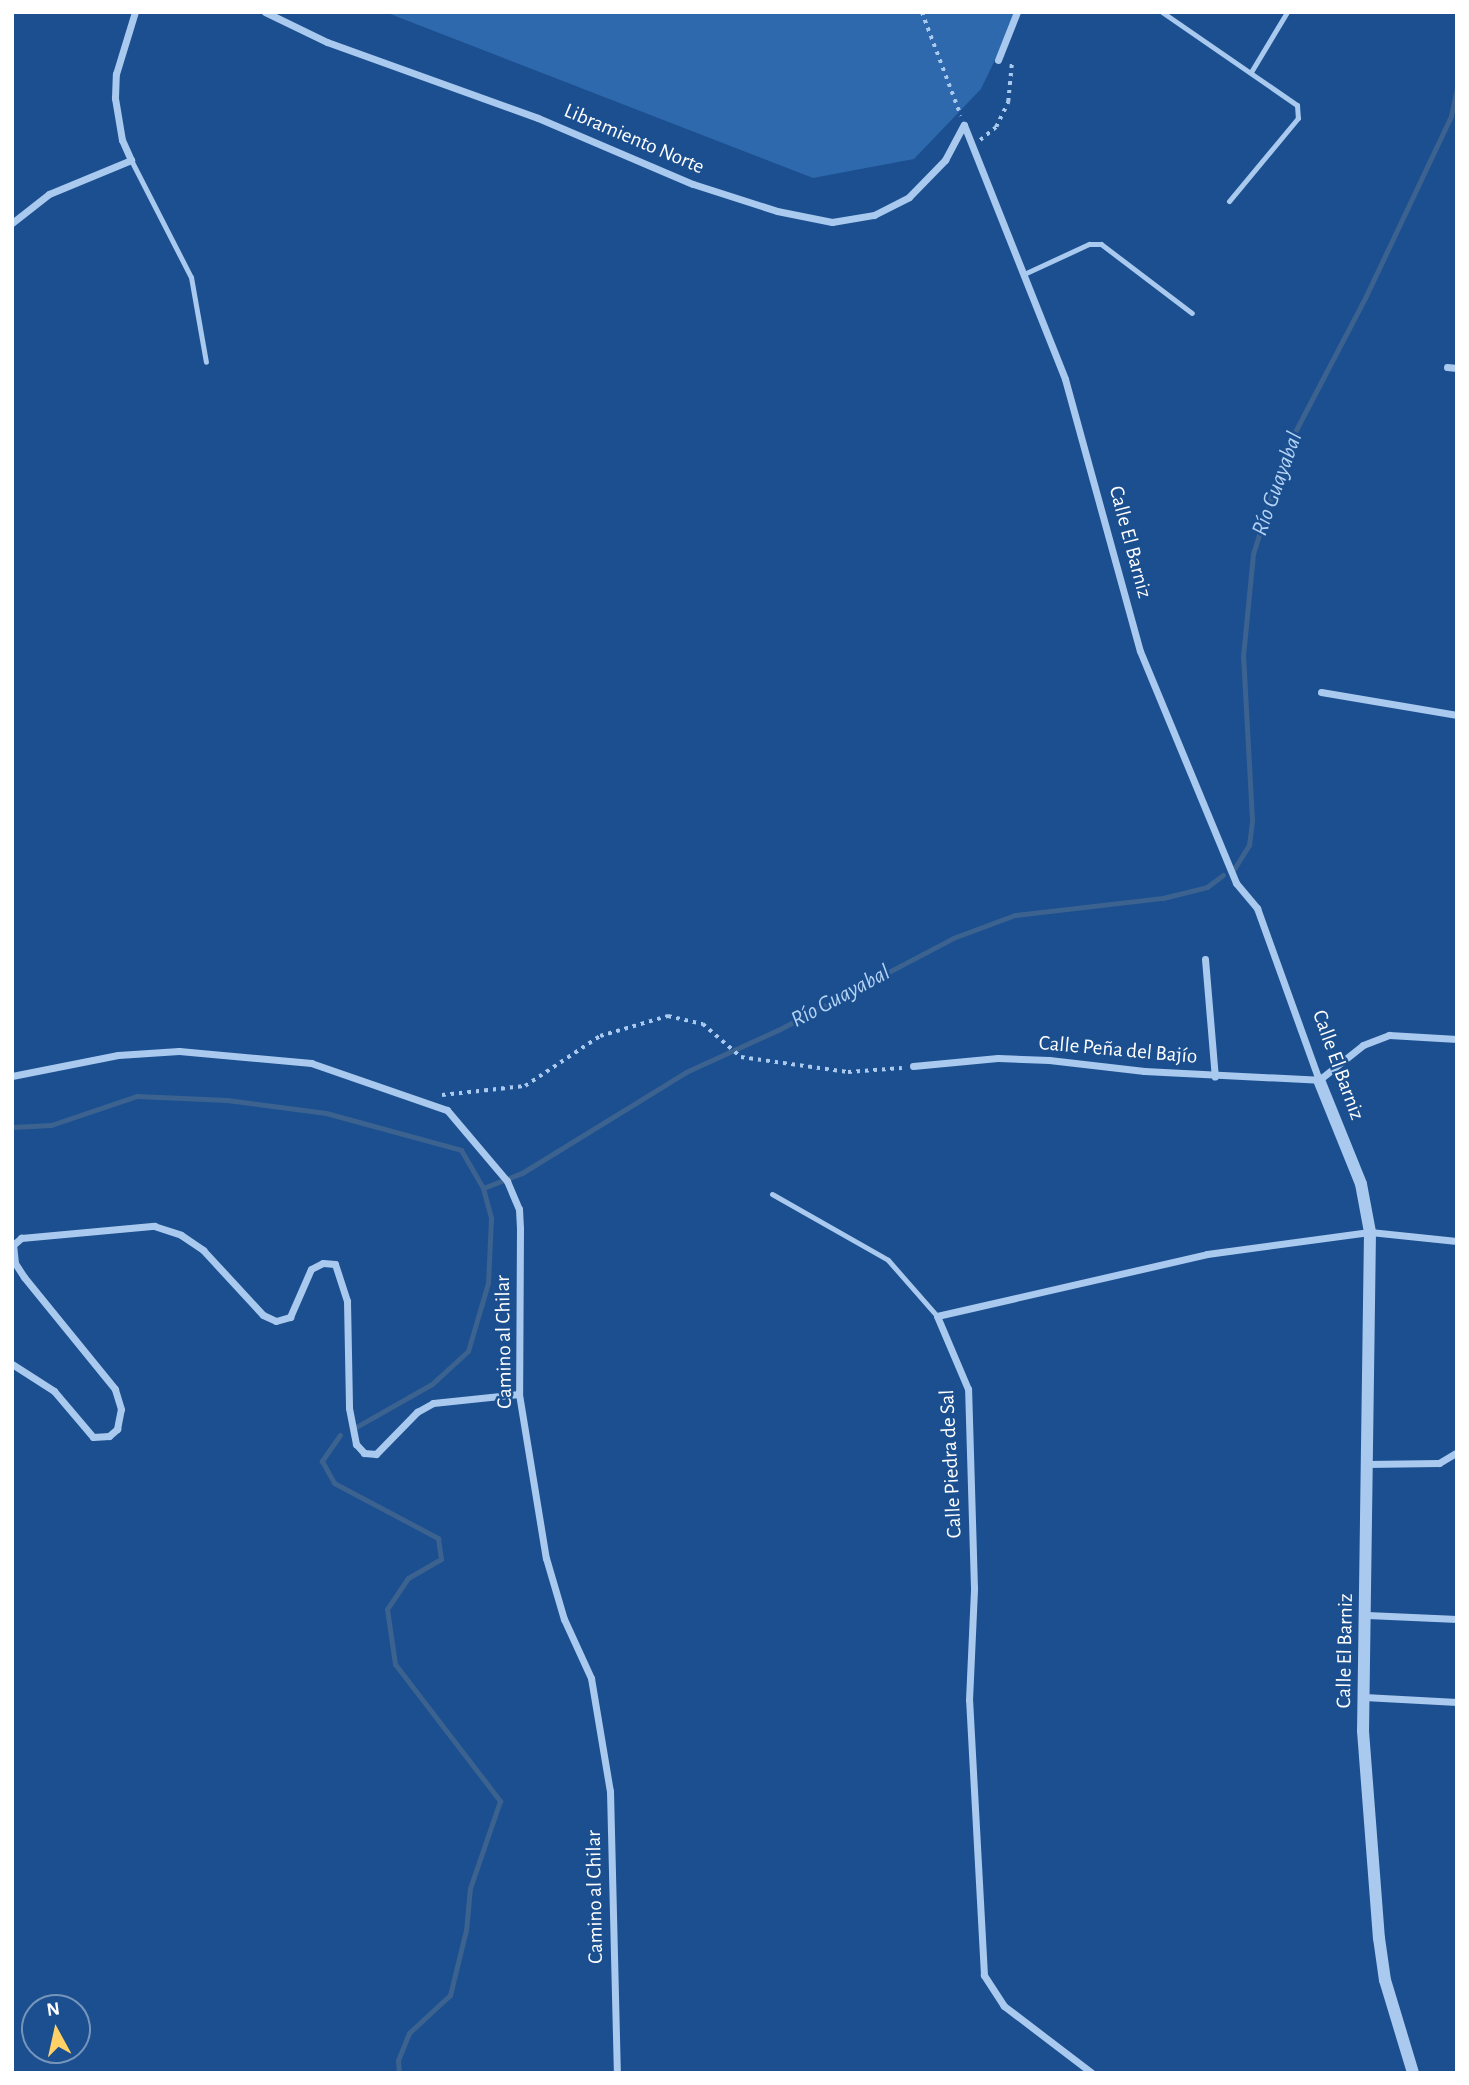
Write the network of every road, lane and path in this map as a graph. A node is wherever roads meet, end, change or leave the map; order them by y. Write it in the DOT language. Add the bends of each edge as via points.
graph roads {
  1 [pos="135,12"];
  2 [pos="265,12"];
  3 [pos="922,12"];
  4 [pos="1017,12"];
  5 [pos="1162,12"];
  6 [pos="1287,12"];
  7 [pos="1009,34"];
  8 [pos="998,60"];
  9 [pos="1251,72"];
  10 [pos="964,125"];
  11 [pos="972,144"];
  12 [pos="131,160"];
  13 [pos="1229,201"];
  14 [pos="12,223"];
  15 [pos="1024,274"];
  16 [pos="1192,313"];
  17 [pos="206,362"];
  18 [pos="1447,367"];
  19 [pos="1457,368"];
  20 [pos="1321,692"];
  21 [pos="1457,715"];
  22 [pos="1205,958"];
  23 [pos="1457,1039"];
  24 [pos="913,1066"];
  25 [pos="12,1076"];
  26 [pos="1215,1077"];
  27 [pos="1320,1080"];
  28 [pos="423,1099"];
  29 [pos="772,1194"];
  30 [pos="1370,1232"];
  31 [pos="1457,1241"];
  32 [pos="937,1316"];
  33 [pos="12,1364"];
  34 [pos="519,1394"];
  35 [pos="1457,1452"];
  36 [pos="1365,1464"];
  37 [pos="1367,1615"];
  38 [pos="1457,1619"];
  39 [pos="1364,1697"];
  40 [pos="1457,1702"];
  41 [pos="617,2073"];
  42 [pos="1092,2073"];
  43 [pos="1413,2073"];
  1 -- 12 [label="street" via="114,98 121,140"];
  2 -- 10 [label="street, Libramiento Norte" via="327,42 538,118 693,184 777,211 832,222 874,215 909,197 944,160"];
  3 -- 10 [label="path"];
  4 -- 7 [label="street"];
  5 -- 9 [label="lane"];
  6 -- 9 [label="lane"];
  7 -- 8 [label="street"];
  7 -- 11 [label="path" via="1012,71 1008,102 996,127"];
  9 -- 13 [label="lane" via="1289,97 1297,105 1298,118"];
  10 -- 11 [label="street, Calle El Barniz"];
  11 -- 15 [label="street, Calle El Barniz"];
  12 -- 14 [label="street" via="49,194"];
  12 -- 17 [label="lane" via="191,277"];
  15 -- 16 [label="lane" via="1089,244 1101,244"];
  15 -- 27 [label="street, Calle El Barniz" via="1065,379 1140,651 1236,883 1256,908"];
  18 -- 19 [label="street"];
  20 -- 21 [label="street"];
  22 -- 26 [label="street"];
  23 -- 27 [label="street" via="1389,1035 1363,1045"];
  24 -- 26 [label="street, Calle Peña del Bajío" via="998,1058"];
  24 -- 28 [label="path" via="848,1072 741,1057 703,1024 668,1016 600,1036 525,1086"];
  25 -- 28 [label="street, Camino al Chilar" via="118,1055 179,1051 311,1063"];
  26 -- 27 [label="street, Calle Peña del Bajío"];
  27 -- 30 [label="street, Calle El Barniz" via="1361,1184"];
  28 -- 34 [label="street, Camino al Chilar" via="447,1110 506,1179 519,1209"];
  29 -- 32 [label="lane" via="888,1260"];
  30 -- 31 [label="street"];
  30 -- 32 [label="street" via="1207,1254"];
  30 -- 36 [label="street, Calle El Barniz"];
  32 -- 42 [label="street, Calle Piedra de Sal" via="968,1389 974,1588 969,1700 984,1975 1004,2006"];
  33 -- 34 [label="street" via="54,1391 93,1437 109,1436 117,1429 121,1409 115,1389 24,1277 15,1263 13,1245 21,1238 155,1226 181,1235 203,1250 263,1315 276,1321 290,1317 311,1269 335,1264 347,1301 349,1408 356,1444 364,1453 376,1454 417,1412 433,1403"];
  34 -- 41 [label="street, Camino al Chilar" via="546,1558 564,1619 591,1678 610,1791"];
  35 -- 36 [label="street" via="1439,1463"];
  36 -- 37 [label="street, Calle El Barniz"];
  37 -- 38 [label="street"];
  37 -- 39 [label="street, Calle El Barniz"];
  39 -- 40 [label="street"];
  39 -- 43 [label="street, Calle El Barniz" via="1379,1938 1385,1980"];
}
